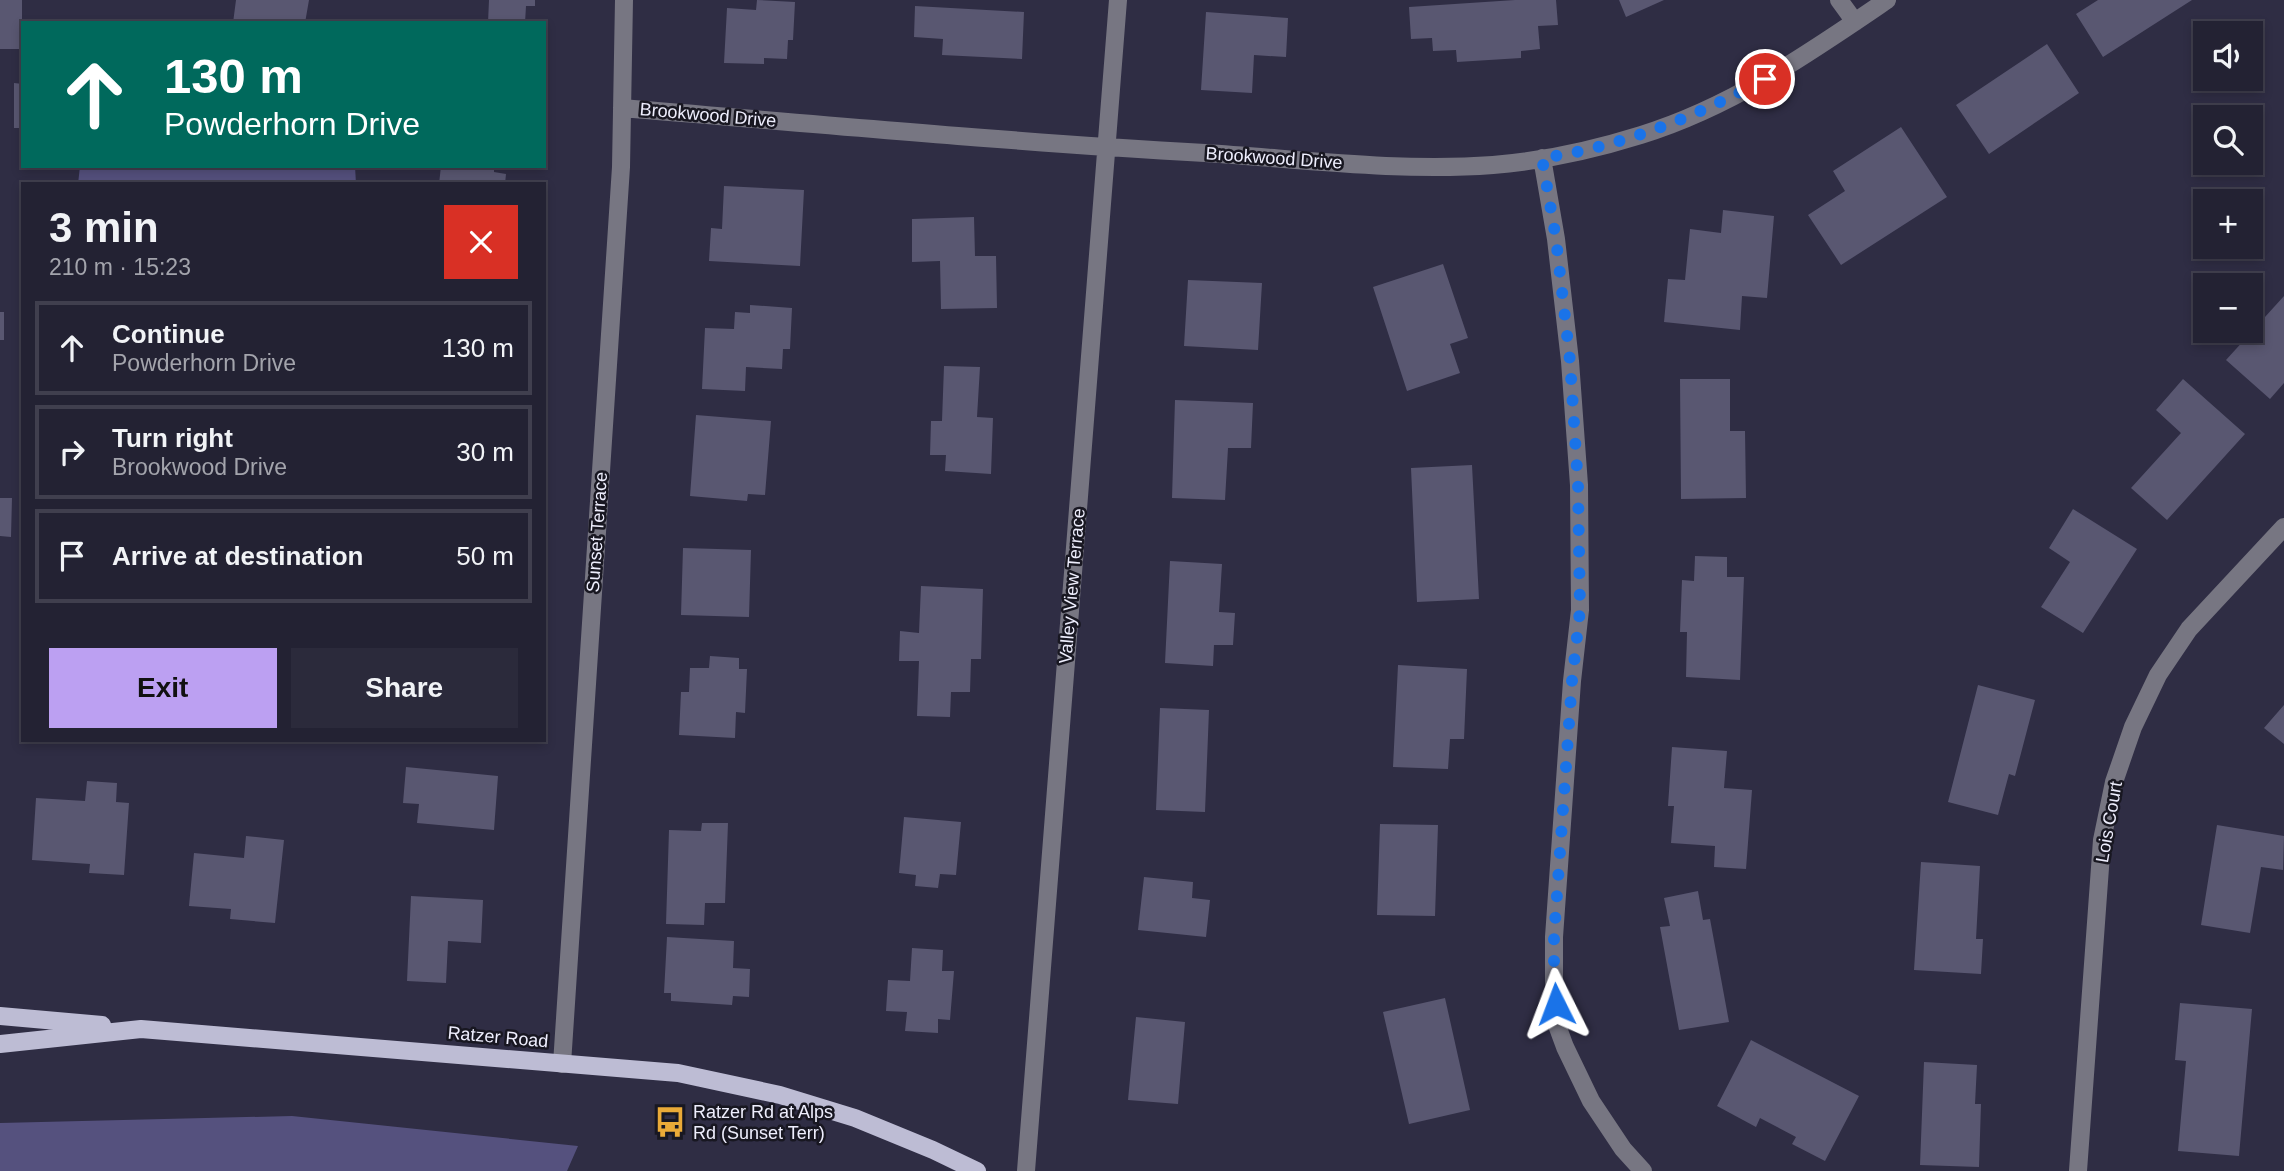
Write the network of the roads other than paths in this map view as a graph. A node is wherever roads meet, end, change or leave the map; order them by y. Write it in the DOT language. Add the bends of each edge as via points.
graph roads {
  1 [pos="624,0"];
  2 [pos="1118,0"];
  3 [pos="1839,0"];
  4 [pos="1887,0"];
  5 [pos="1855,22"];
  6 [pos="622,108"];
  7 [pos="1107,148"];
  8 [pos="1542,158"];
  9 [pos="2284,527"];
  10 [pos="0,1016"];
  11 [pos="141,1029"];
  12 [pos="0,1044"];
  13 [pos="562,1064"];
  14 [pos="976,1171"];
  15 [pos="1026,1171"];
  16 [pos="1643,1171"];
  17 [pos="2078,1171"];
  1 -- 6 [label="street, Sunset Terrace"];
  2 -- 7 [label="street, Valley View Terrace"];
  3 -- 5 [label="street"];
  4 -- 5 [label="street, Brookwood Drive"];
  5 -- 8 [label="street, Brookwood Drive" via="1789,66 1717,105 1643,135"];
  6 -- 7 [label="street, Brookwood Drive"];
  6 -- 13 [label="street, Sunset Terrace"];
  7 -- 8 [label="street, Brookwood Drive" via="1424,167"];
  7 -- 15 [label="street, Valley View Terrace"];
  8 -- 16 [label="street" via="1570,361 1578,485 1580,610 1555,923 1558,1028 1591,1101"];
  9 -- 17 [label="street, Lois Court" via="2189,629 2158,675 2114,782 2102,840"];
  10 -- 11 [label="main road"];
  11 -- 12 [label="main road, Ratzer Road"];
  11 -- 13 [label="main road, Ratzer Road"];
  13 -- 14 [label="main road, Ratzer Road" via="678,1073 780,1095 855,1118"];
}
